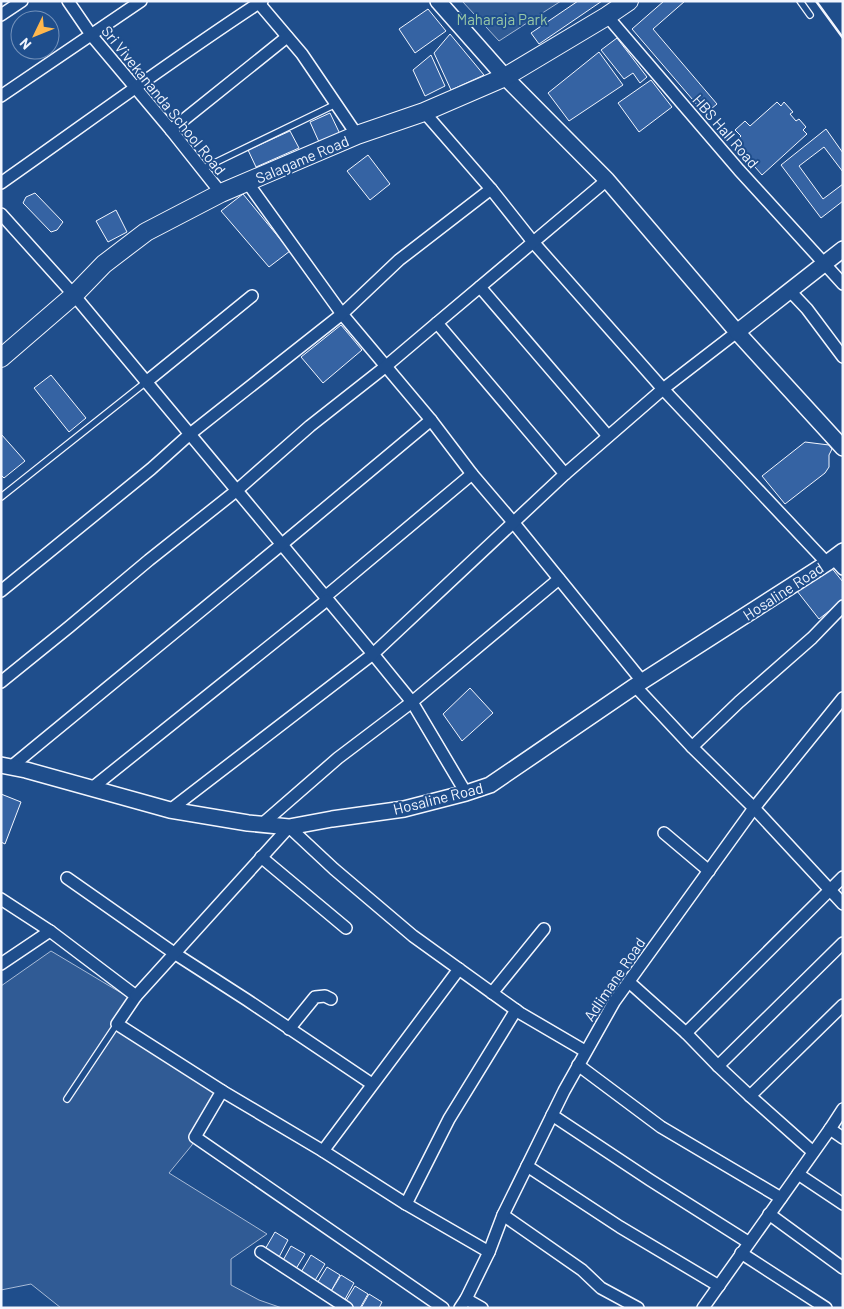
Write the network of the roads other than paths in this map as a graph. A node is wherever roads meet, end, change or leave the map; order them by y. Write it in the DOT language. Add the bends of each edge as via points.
graph roads {
  1 [pos="22,1"];
  2 [pos="68,1"];
  3 [pos="141,1"];
  4 [pos="438,1"];
  5 [pos="629,1"];
  6 [pos="800,1"];
  7 [pos="259,2"];
  8 [pos="810,15"];
  9 [pos="1,16"];
  10 [pos="607,16"];
  11 [pos="92,35"];
  12 [pos="287,36"];
  13 [pos="505,77"];
  14 [pos="136,88"];
  15 [pos="1,96"];
  16 [pos="336,104"];
  17 [pos="424,112"];
  18 [pos="171,130"];
  19 [pos="357,135"];
  20 [pos="202,169"];
  21 [pos="607,180"];
  22 [pos="247,182"];
  23 [pos="1,183"];
  24 [pos="491,190"];
  25 [pos="221,193"];
  26 [pos="1,214"];
  27 [pos="532,242"];
  28 [pos="843,248"];
  29 [pos="824,264"];
  30 [pos="843,284"];
  31 [pos="480,287"];
  32 [pos="790,290"];
  33 [pos="74,295"];
  34 [pos="252,296"];
  35 [pos="342,314"];
  36 [pos="438,324"];
  37 [pos="737,332"];
  38 [pos="843,357"];
  39 [pos="1,358"];
  40 [pos="385,367"];
  41 [pos="146,382"];
  42 [pos="664,389"];
  43 [pos="431,420"];
  44 [pos="190,434"];
  45 [pos="608,436"];
  46 [pos="843,448"];
  47 [pos="472,474"];
  48 [pos="565,474"];
  49 [pos="236,491"];
  50 [pos="1,497"];
  51 [pos="513,522"];
  52 [pos="282,545"];
  53 [pos="836,560"];
  54 [pos="558,579"];
  55 [pos="1,591"];
  56 [pos="326,598"];
  57 [pos="843,606"];
  58 [pos="372,654"];
  59 [pos="1,682"];
  60 [pos="638,684"];
  61 [pos="843,698"];
  62 [pos="412,702"];
  63 [pos="692,747"];
  64 [pos="7,766"];
  65 [pos="92,788"];
  66 [pos="466,793"];
  67 [pos="754,808"];
  68 [pos="170,810"];
  69 [pos="261,825"];
  70 [pos="289,827"];
  71 [pos="664,833"];
  72 [pos="262,857"];
  73 [pos="709,871"];
  74 [pos="843,877"];
  75 [pos="67,878"];
  76 [pos="830,890"];
  77 [pos="1,899"];
  78 [pos="843,904"];
  79 [pos="346,928"];
  80 [pos="544,929"];
  81 [pos="50,931"];
  82 [pos="843,943"];
  83 [pos="174,954"];
  84 [pos="1,964"];
  85 [pos="460,969"];
  86 [pos="628,982"];
  87 [pos="492,993"];
  88 [pos="136,996"];
  89 [pos="331,999"];
  90 [pos="843,1005"];
  91 [pos="516,1010"];
  92 [pos="117,1024"];
  93 [pos="289,1030"];
  94 [pos="686,1033"];
  95 [pos="586,1052"];
  96 [pos="578,1065"];
  97 [pos="718,1066"];
  98 [pos="372,1084"];
  99 [pos="222,1091"];
  100 [pos="750,1096"];
  101 [pos="67,1099"];
  102 [pos="843,1108"];
  103 [pos="552,1115"];
  104 [pos="830,1129"];
  105 [pos="843,1138"];
  106 [pos="323,1151"];
  107 [pos="813,1152"];
  108 [pos="527,1166"];
  109 [pos="798,1174"];
  110 [pos="780,1198"];
  111 [pos="406,1204"];
  112 [pos="843,1204"];
  113 [pos="769,1214"];
  114 [pos="503,1215"];
  115 [pos="748,1242"];
  116 [pos="260,1252"];
  117 [pos="489,1252"];
  118 [pos="741,1253"];
  119 [pos="843,1268"];
  120 [pos="719,1286"];
  121 [pos="463,1303"];
  122 [pos="707,1307"];
  123 [pos="347,1308"];
  124 [pos="443,1308"];
  125 [pos="482,1308"];
  126 [pos="638,1308"];
  127 [pos="826,1308"];
  1 -- 9 [label="street"];
  2 -- 11 [label="street, Sri Vivekananda School Road"];
  3 -- 11 [label="street"];
  4 -- 13 [label="street"];
  5 -- 10 [label="main road, Salagame Road"];
  6 -- 8 [label="lane"];
  7 -- 12 [label="street"];
  7 -- 14 [label="street"];
  10 -- 13 [label="main road, Salagame Road"];
  10 -- 29 [label="street, HBS Hall Road"];
  11 -- 14 [label="street, Sri Vivekananda School Road"];
  11 -- 15 [label="street"];
  12 -- 16 [label="street"];
  12 -- 18 [label="street"];
  13 -- 17 [label="main road, Salagame Road"];
  13 -- 21 [label="street"];
  14 -- 18 [label="street, Sri Vivekananda School Road"];
  14 -- 23 [label="street"];
  16 -- 19 [label="street"];
  16 -- 20 [label="lane"];
  17 -- 19 [label="main road, Salagame Road"];
  17 -- 24 [label="street"];
  18 -- 20 [label="street, Sri Vivekananda School Road"];
  19 -- 22 [label="main road, Salagame Road"];
  20 -- 25 [label="street, Sri Vivekananda School Road"];
  21 -- 27 [label="street"];
  21 -- 37 [label="street"];
  22 -- 25 [label="main road, Salagame Road"];
  22 -- 35 [label="street"];
  24 -- 27 [label="street"];
  24 -- 35 [label="street" via="399,260"];
  25 -- 33 [label="main road, Salagame Road" via="146,232 104,264"];
  26 -- 33 [label="street"];
  27 -- 31 [label="street"];
  27 -- 42 [label="street"];
  28 -- 29 [label="street"];
  29 -- 30 [label="street, HBS Hall Road"];
  29 -- 32 [label="street"];
  31 -- 36 [label="street"];
  31 -- 45 [label="street"];
  32 -- 37 [label="street"];
  32 -- 38 [label="street"];
  33 -- 39 [label="main road, Salagame Road"];
  33 -- 41 [label="street"];
  34 -- 41 [label="street"];
  35 -- 40 [label="street"];
  35 -- 44 [label="street"];
  36 -- 40 [label="street"];
  36 -- 48 [label="street"];
  37 -- 42 [label="street"];
  37 -- 46 [label="street"];
  40 -- 43 [label="street"];
  40 -- 49 [label="street" via="310,426"];
  41 -- 44 [label="street"];
  41 -- 50 [label="lane"];
  42 -- 45 [label="street"];
  42 -- 53 [label="street"];
  43 -- 47 [label="street"];
  43 -- 52 [label="street"];
  44 -- 49 [label="street"];
  44 -- 55 [label="street"];
  45 -- 48 [label="street"];
  47 -- 51 [label="street"];
  47 -- 56 [label="street"];
  48 -- 51 [label="street"];
  49 -- 52 [label="street"];
  49 -- 59 [label="street"];
  51 -- 54 [label="street"];
  51 -- 58 [label="street"];
  52 -- 56 [label="street"];
  52 -- 64 [label="street"];
  53 -- 60 [label="street, Hosaline Road"];
  54 -- 60 [label="street"];
  54 -- 62 [label="street"];
  56 -- 58 [label="street"];
  56 -- 65 [label="street"];
  57 -- 63 [label="street"];
  58 -- 62 [label="street"];
  58 -- 68 [label="street"];
  60 -- 63 [label="street"];
  60 -- 66 [label="street, Hosaline Road" via="490,785"];
  61 -- 67 [label="street, Adlimane Road"];
  62 -- 66 [label="street"];
  62 -- 69 [label="street" via="338,758"];
  63 -- 67 [label="street"];
  64 -- 65 [label="street, Hosaline Road"];
  65 -- 68 [label="street, Hosaline Road"];
  66 -- 70 [label="street, Hosaline Road" via="404,810"];
  67 -- 73 [label="street, Adlimane Road"];
  67 -- 76 [label="street"];
  68 -- 69 [label="street, Hosaline Road"];
  69 -- 70 [label="street, Hosaline Road"];
  70 -- 72 [label="street"];
  70 -- 85 [label="street" via="414,936"];
  71 -- 73 [label="street"];
  72 -- 79 [label="street"];
  72 -- 83 [label="street"];
  73 -- 86 [label="street, Adlimane Road"];
  74 -- 76 [label="street"];
  75 -- 83 [label="street"];
  76 -- 78 [label="street"];
  76 -- 94 [label="street"];
  77 -- 81 [label="street"];
  80 -- 87 [label="street"];
  81 -- 84 [label="street"];
  81 -- 88 [label="street"];
  82 -- 97 [label="street"];
  83 -- 88 [label="street"];
  83 -- 93 [label="street"];
  85 -- 87 [label="street"];
  85 -- 98 [label="street"];
  86 -- 94 [label="street"];
  86 -- 95 [label="street, Adlimane Road"];
  87 -- 91 [label="street"];
  88 -- 92 [label="street"];
  89 -- 93 [label="street" via="315,997"];
  90 -- 100 [label="street"];
  91 -- 95 [label="street"];
  91 -- 111 [label="street" via="449,1119"];
  92 -- 99 [label="street"];
  92 -- 101 [label="lane"];
  93 -- 98 [label="street"];
  94 -- 97 [label="street"];
  95 -- 96 [label="street, Adlimane Road"];
  96 -- 103 [label="street, Adlimane Road"];
  96 -- 110 [label="street" via="661,1126"];
  97 -- 100 [label="street"];
  98 -- 106 [label="street"];
  99 -- 106 [label="street"];
  99 -- 124 [label="street" via="195,1137"];
  100 -- 107 [label="street"];
  102 -- 104 [label="street"];
  103 -- 108 [label="street, Adlimane Road"];
  103 -- 115 [label="street"];
  104 -- 105 [label="street"];
  104 -- 107 [label="street"];
  106 -- 111 [label="street"];
  107 -- 109 [label="street"];
  108 -- 114 [label="street, Adlimane Road"];
  108 -- 120 [label="street"];
  109 -- 110 [label="street"];
  109 -- 112 [label="street"];
  110 -- 113 [label="street"];
  111 -- 117 [label="street"];
  113 -- 115 [label="street"];
  113 -- 119 [label="street"];
  114 -- 117 [label="street, Adlimane Road"];
  114 -- 126 [label="street" via="582,1270 601,1288"];
  115 -- 118 [label="street"];
  116 -- 123 [label="street"];
  117 -- 121 [label="street, Adlimane Road"];
  118 -- 120 [label="street"];
  118 -- 127 [label="street"];
  120 -- 122 [label="street"];
  121 -- 125 [label="street"];
}
